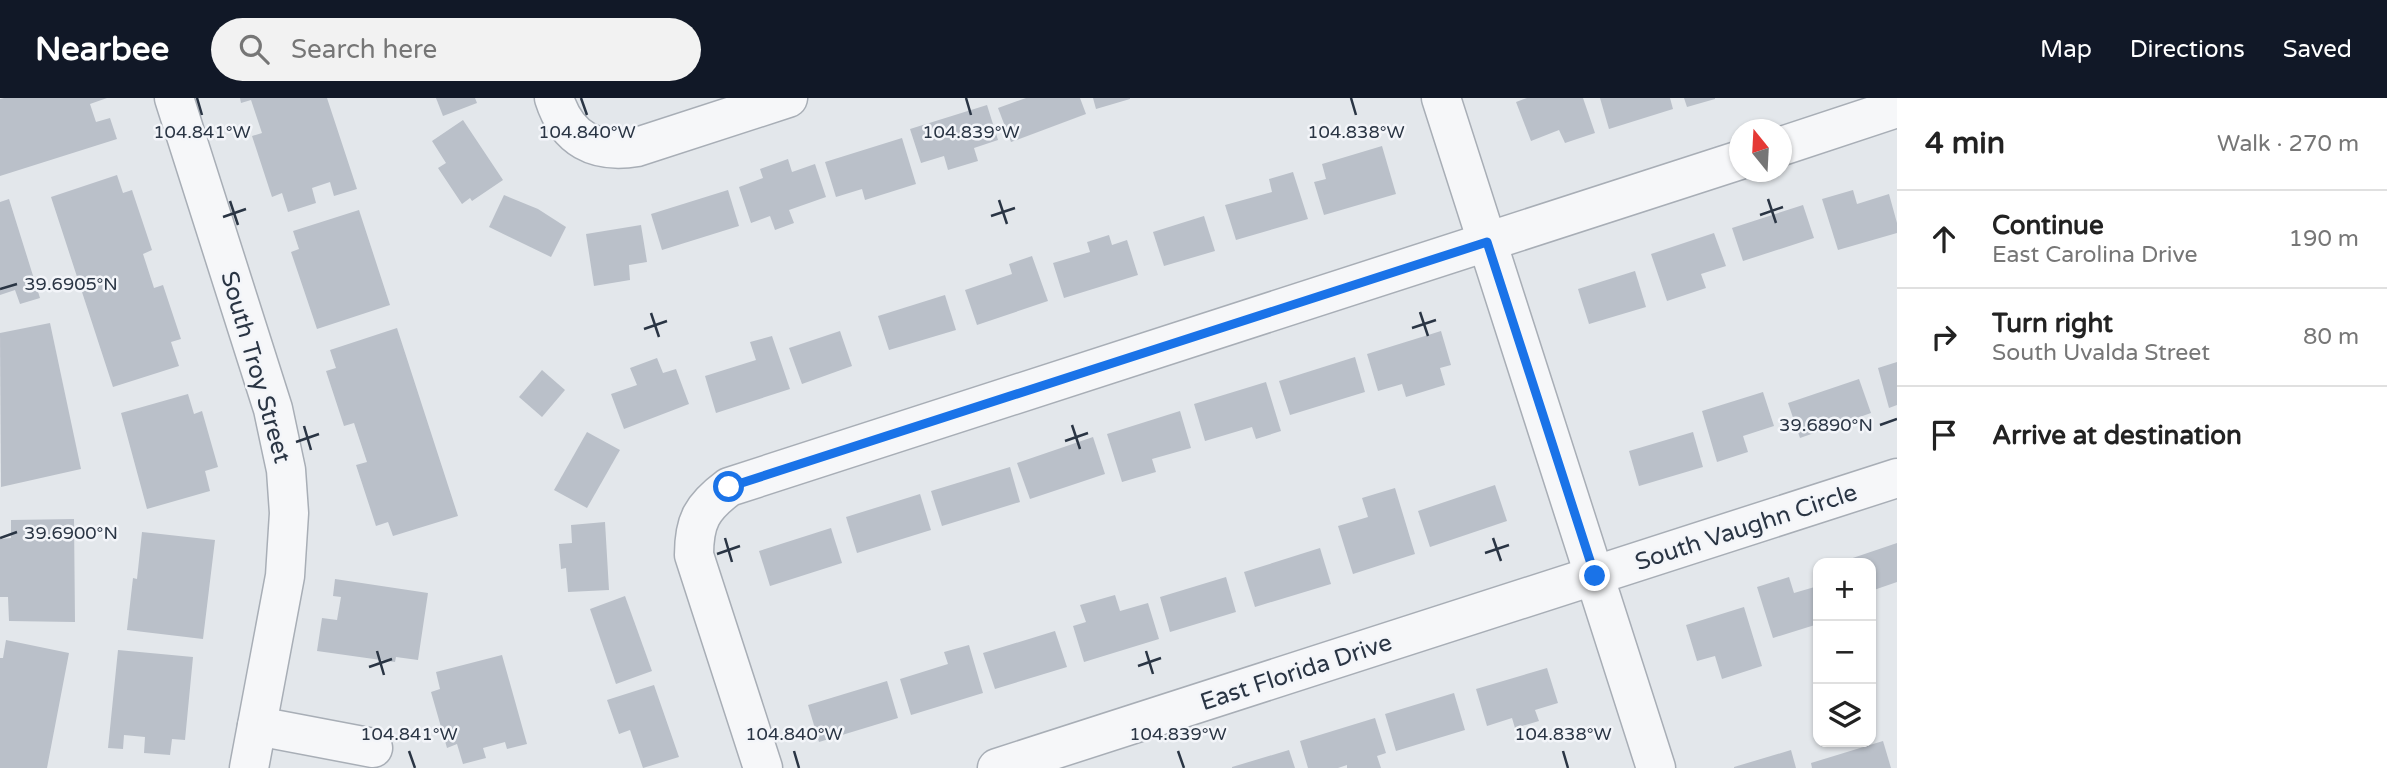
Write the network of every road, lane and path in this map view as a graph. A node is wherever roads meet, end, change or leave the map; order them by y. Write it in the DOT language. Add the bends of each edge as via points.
graph roads {
  1 [pos="174,98"];
  2 [pos="554,98"];
  3 [pos="788,98"];
  4 [pos="1441,98"];
  5 [pos="1897,108"];
  6 [pos="1792,143"];
  7 [pos="1729,164"];
  8 [pos="1487,242"];
  9 [pos="1897,478"];
  10 [pos="1595,576"];
  11 [pos="257,726"];
  12 [pos="373,748"];
  13 [pos="249,768"];
  14 [pos="762,768"];
  15 [pos="997,768"];
  16 [pos="1656,768"];
  1 -- 11 [label="street, South Troy Street" via="273,409 286,470 285,576"];
  2 -- 3 [label="street" via="559,114 574,133 594,146 617,150"];
  4 -- 8 [label="street"];
  5 -- 6 [label="street"];
  7 -- 8 [label="street"];
  8 -- 10 [label="street"];
  8 -- 14 [label="street" via="729,487 712,499 694,534 694,555"];
  9 -- 10 [label="street, South Vaughn Circle"];
  10 -- 15 [label="street, East Florida Drive"];
  10 -- 16 [label="street"];
  11 -- 12 [label="street"];
  11 -- 13 [label="street, South Troy Street"];
}
